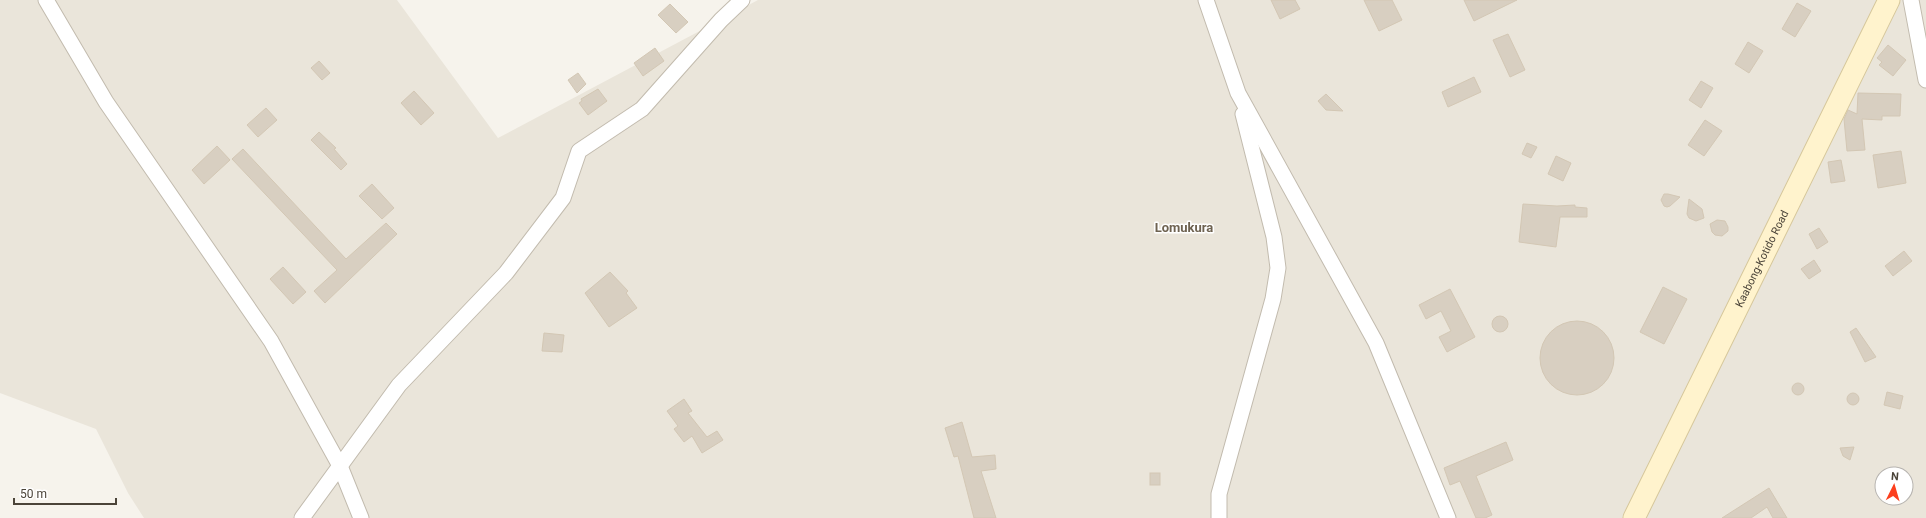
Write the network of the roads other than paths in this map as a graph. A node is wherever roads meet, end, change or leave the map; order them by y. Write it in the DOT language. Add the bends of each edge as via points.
graph roads {
  1 [pos="46,0"];
  2 [pos="742,0"];
  3 [pos="1206,0"];
  4 [pos="1889,0"];
  5 [pos="1911,0"];
  6 [pos="1926,80"];
  7 [pos="1238,93"];
  8 [pos="340,466"];
  9 [pos="302,518"];
  10 [pos="361,518"];
  11 [pos="1219,518"];
  12 [pos="1448,518"];
  13 [pos="1634,518"];
  1 -- 8 [label="street" via="106,102 271,341"];
  2 -- 8 [label="street" via="642,109 580,151 563,198 506,273 399,385"];
  3 -- 7 [label="street"];
  4 -- 13 [label="street, Kaabong-Kotido Road"];
  5 -- 6 [label="street"];
  7 -- 11 [label="street" via="1274,237 1278,268 1273,299 1219,494"];
  7 -- 12 [label="street" via="1376,343"];
  8 -- 9 [label="street"];
  8 -- 10 [label="street"];
}
